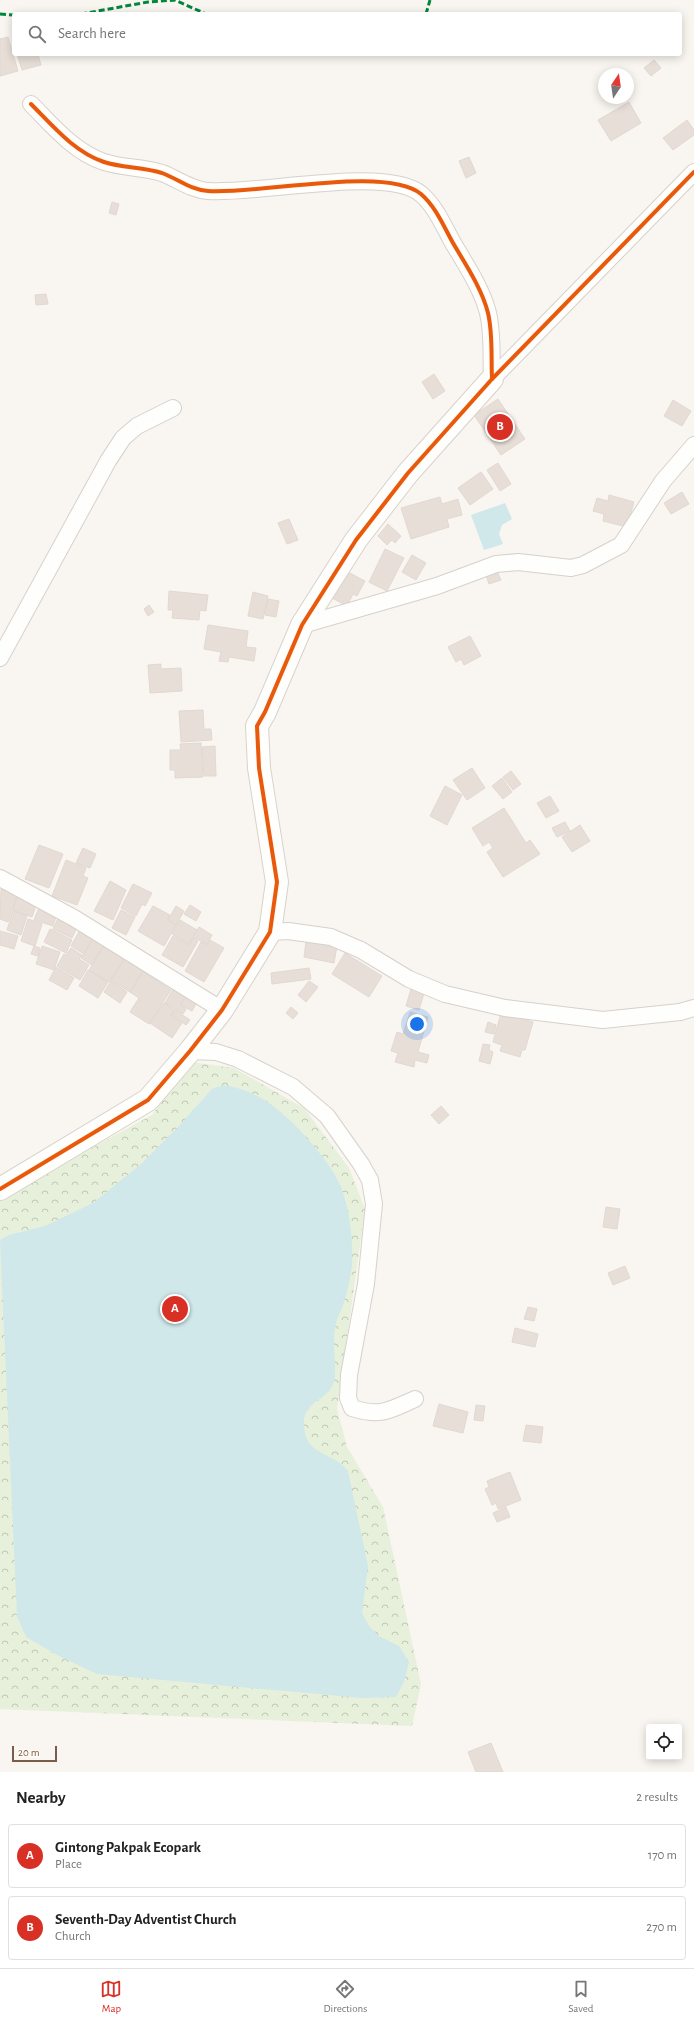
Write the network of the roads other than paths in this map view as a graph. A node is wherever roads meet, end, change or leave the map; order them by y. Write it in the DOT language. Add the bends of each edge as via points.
graph roads {
  1 [pos="31,104"];
  2 [pos="694,172"];
  3 [pos="492,379"];
  4 [pos="172,408"];
  5 [pos="694,445"];
  6 [pos="302,625"];
  7 [pos="0,658"];
  8 [pos="0,878"];
  9 [pos="270,932"];
  10 [pos="694,1008"];
  11 [pos="222,1010"];
  12 [pos="190,1051"];
  13 [pos="0,1189"];
  14 [pos="415,1399"];
  1 -- 3 [label="street" via="71,144 88,155 104,162 161,173 194,188 223,192 361,181 392,182 421,194 434,210 483,299 490,326"];
  2 -- 3 [label="street"];
  3 -- 6 [label="street" via="408,473 356,540"];
  4 -- 7 [label="street" via="137,426 123,438"];
  5 -- 6 [label="street" via="663,481 621,545 583,565 571,568 518,562 496,564 437,586"];
  6 -- 9 [label="street" via="266,712 257,726 259,768 277,882"];
  8 -- 11 [label="street" via="74,918"];
  9 -- 10 [label="street" via="288,931 331,937 361,950 409,979 431,988 470,1001 505,1008 603,1020 680,1012"];
  9 -- 11 [label="street"];
  11 -- 12 [label="street"];
  12 -- 13 [label="street" via="148,1100"];
  12 -- 14 [label="street" via="216,1052 238,1059 293,1087 326,1116 361,1164 370,1180 374,1204 366,1284 349,1375 348,1398 352,1408 369,1414 382,1413"];
}
